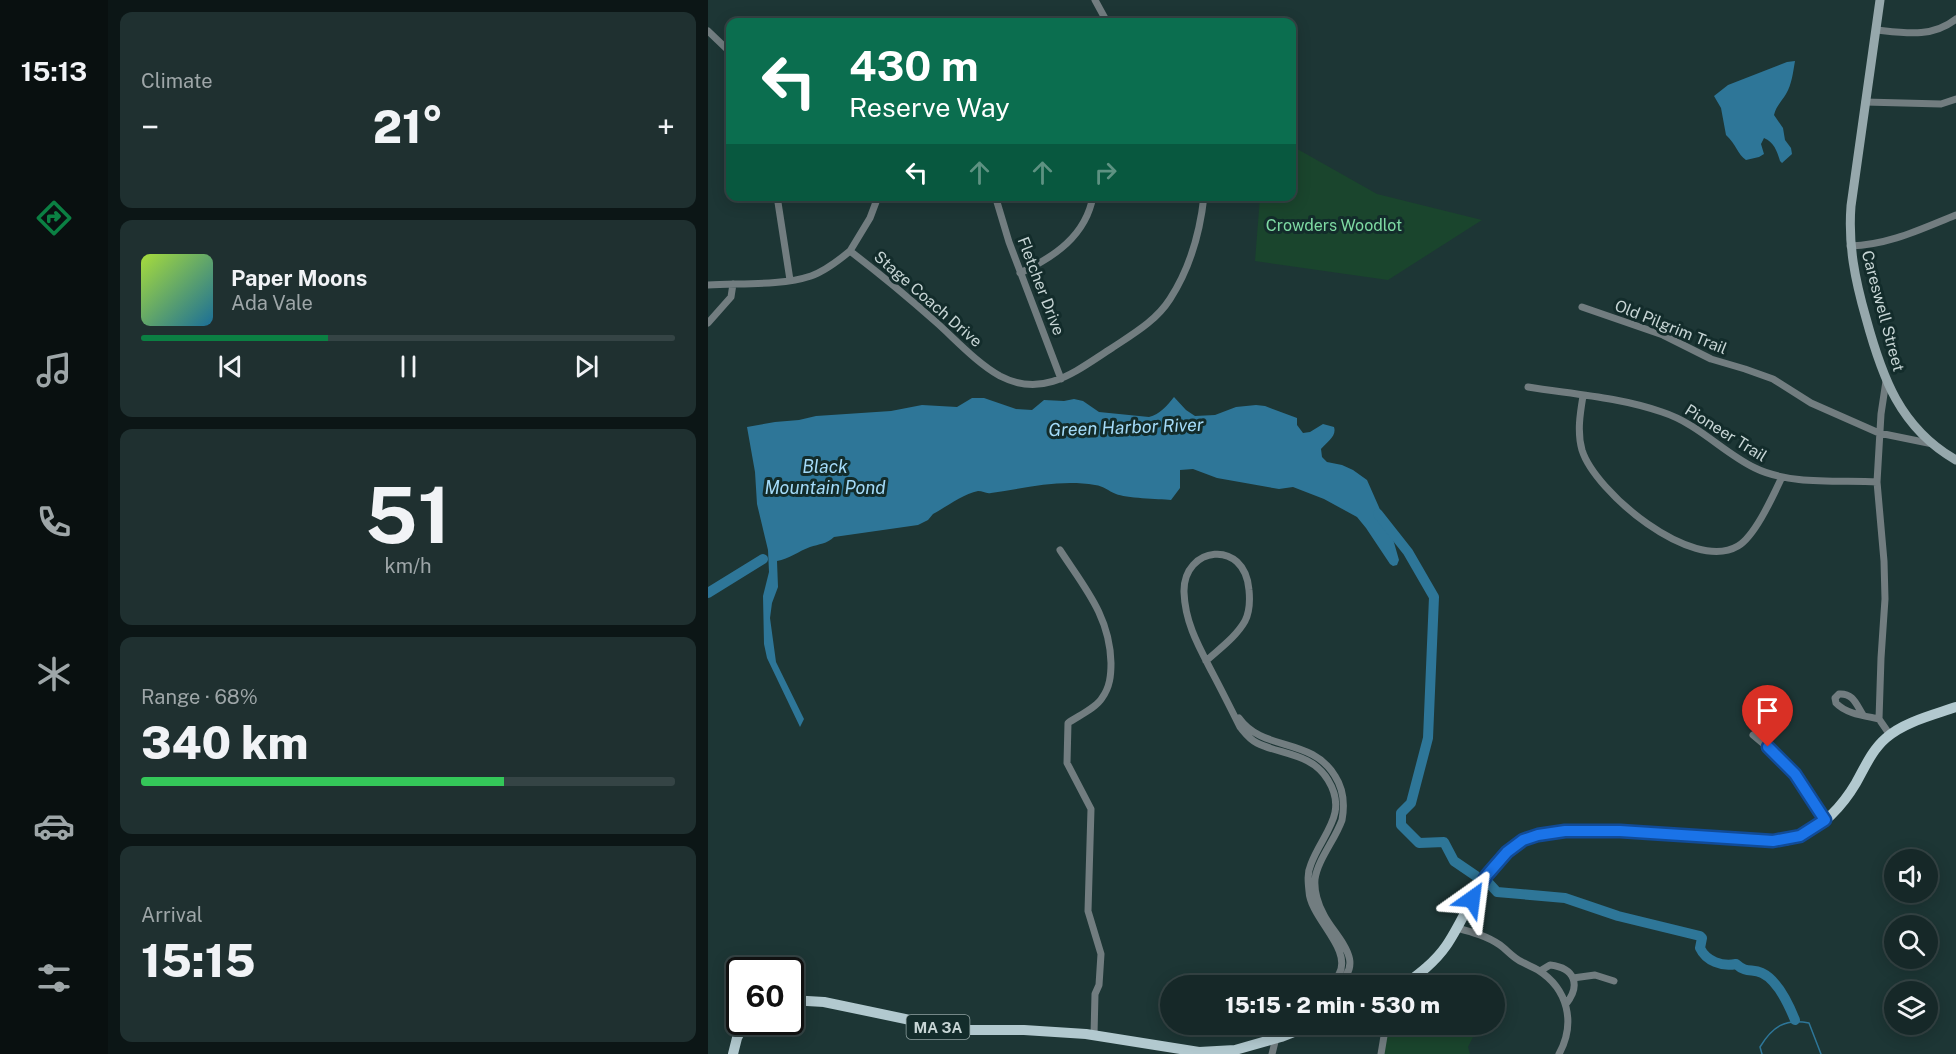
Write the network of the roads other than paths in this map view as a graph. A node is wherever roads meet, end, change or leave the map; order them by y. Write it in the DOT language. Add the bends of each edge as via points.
graph roads {
  1 [pos="1095,0"];
  2 [pos="1880,0"];
  3 [pos="1105,18"];
  4 [pos="1956,19"];
  5 [pos="1876,30"];
  6 [pos="708,31"];
  7 [pos="726,48"];
  8 [pos="1956,99"];
  9 [pos="1865,102"];
  10 [pos="778,201"];
  11 [pos="1092,201"];
  12 [pos="1203,201"];
  13 [pos="876,202"];
  14 [pos="997,202"];
  15 [pos="1956,214"];
  16 [pos="1850,246"];
  17 [pos="850,251"];
  18 [pos="1020,273"];
  19 [pos="790,280"];
  20 [pos="733,284"];
  21 [pos="708,285"];
  22 [pos="1582,307"];
  23 [pos="708,323"];
  24 [pos="1061,379"];
  25 [pos="1886,381"];
  26 [pos="1528,387"];
  27 [pos="1583,396"];
  28 [pos="1879,433"];
  29 [pos="1933,444"];
  30 [pos="1956,460"];
  31 [pos="1782,477"];
  32 [pos="1877,482"];
  33 [pos="1060,550"];
  34 [pos="1206,661"];
  35 [pos="1956,707"];
  36 [pos="1863,715"];
  37 [pos="1879,719"];
  38 [pos="1753,735"];
  39 [pos="1890,735"];
  40 [pos="1825,820"];
  41 [pos="1457,928"];
  42 [pos="1340,944"];
  43 [pos="1540,971"];
  44 [pos="1338,975"];
  45 [pos="1346,975"];
  46 [pos="1416,975"];
  47 [pos="1573,978"];
  48 [pos="1614,981"];
  49 [pos="804,1001"];
  50 [pos="1566,1004"];
  51 [pos="738,1035"];
  52 [pos="1091,1035"];
  53 [pos="1285,1035"];
  54 [pos="1385,1035"];
  55 [pos="1276,1038"];
  56 [pos="733,1054"];
  57 [pos="1272,1054"];
  58 [pos="1382,1054"];
  59 [pos="1559,1054"];
  1 -- 3 [label="street"];
  2 -- 5 [label="main road, Careswell Street"];
  4 -- 5 [label="street" via="1920,34"];
  5 -- 9 [label="main road, Careswell Street"];
  6 -- 7 [label="street"];
  8 -- 9 [label="street" via="1941,104"];
  9 -- 16 [label="main road, Careswell Street" via="1851,206"];
  10 -- 19 [label="street"];
  11 -- 18 [label="street" via="1085,222 1062,249"];
  12 -- 24 [label="street, Stage Coach Drive" via="1195,246 1177,288 1162,310 1146,325"];
  13 -- 17 [label="street"];
  14 -- 18 [label="street, Fletcher Drive"];
  15 -- 16 [label="street" via="1896,240"];
  16 -- 25 [label="main road, Careswell Street" via="1859,293"];
  17 -- 19 [label="street, Stage Coach Drive" via="810,277"];
  17 -- 24 [label="street, Stage Coach Drive" via="1000,376 1027,384"];
  18 -- 24 [label="street, Fletcher Drive"];
  19 -- 20 [label="street, Stage Coach Drive"];
  20 -- 21 [label="street, Stage Coach Drive"];
  20 -- 23 [label="street" via="731,297"];
  22 -- 28 [label="street, Old Pilgrim Trail" via="1663,336 1711,359 1773,379 1811,404"];
  25 -- 28 [label="street, Careswell Street"];
  25 -- 29 [label="main road" via="1904,413"];
  26 -- 27 [label="street, Pioneer Trail"];
  27 -- 31 [label="street, Pioneer Trail" via="1634,404 1680,418 1756,469"];
  27 -- 31 [label="street" via="1579,434 1587,462 1635,515 1673,540 1706,550 1739,546"];
  28 -- 29 [label="street, Old Pilgrim Trail"];
  28 -- 32 [label="street, Careswell Street"];
  29 -- 30 [label="main road"];
  31 -- 32 [label="street, Pioneer Trail"];
  32 -- 37 [label="street, Careswell Street" via="1885,590"];
  33 -- 52 [label="street" via="1098,607 1111,654 1111,677 1102,700 1068,723 1067,763 1091,809 1088,911 1101,954"];
  34 -- 34 [label="street" via="1190,625 1184,584 1197,562 1221,553 1242,565 1250,604 1240,628"];
  34 -- 42 [label="street" via="1249,738 1308,760 1330,775 1335,799 1332,835 1310,865 1311,901"];
  35 -- 39 [label="main road"];
  36 -- 37 [label="street"];
  37 -- 39 [label="street"];
  38 -- 40 [label="street" via="1795,774"];
  39 -- 40 [label="main road" via="1875,748 1841,804"];
  40 -- 41 [label="main road" via="1800,836 1773,841 1620,831 1538,835 1517,843 1497,862"];
  41 -- 43 [label="street" via="1493,941"];
  41 -- 46 [label="main road" via="1439,955"];
  42 -- 44 [label="street"];
  42 -- 45 [label="street" via="1349,959"];
  43 -- 47 [label="street" via="1555,966 1565,969"];
  43 -- 50 [label="street" via="1559,988"];
  47 -- 48 [label="street" via="1595,975"];
  47 -- 50 [label="street" via="1575,991"];
  49 -- 52 [label="main road, MA 3A" via="958,1030"];
  50 -- 59 [label="street" via="1568,1030"];
  51 -- 56 [label="main road"];
  52 -- 55 [label="main road, MA 3A" via="1209,1052 1235,1050"];
  53 -- 55 [label="main road, MA 3A"];
  54 -- 58 [label="street"];
  55 -- 57 [label="street"];
}
